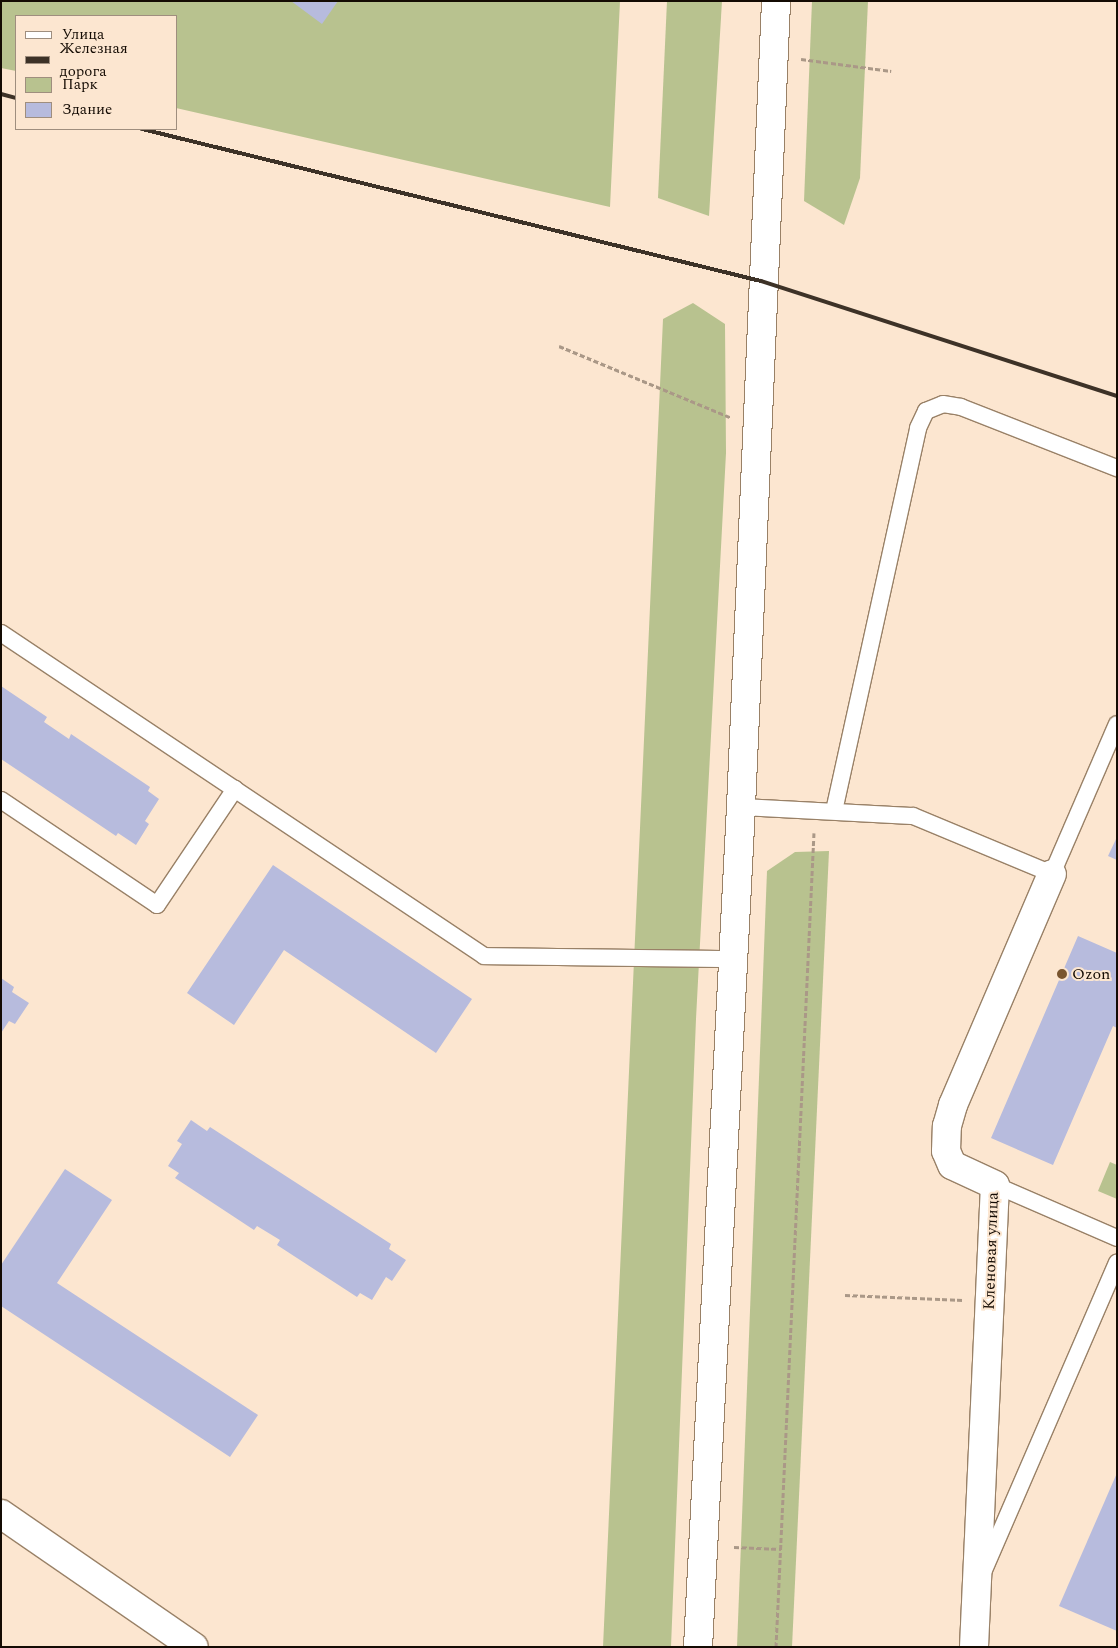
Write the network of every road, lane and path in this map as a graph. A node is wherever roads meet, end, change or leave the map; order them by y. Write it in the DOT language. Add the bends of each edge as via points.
graph roads {
  1 [pos="776,1"];
  2 [pos="773,55"];
  3 [pos="891,71"];
  4 [pos="559,346"];
  5 [pos="756,427"];
  6 [pos="1117,468"];
  7 [pos="1,633"];
  8 [pos="1117,724"];
  9 [pos="235,789"];
  10 [pos="1,800"];
  11 [pos="740,807"];
  12 [pos="815,810"];
  13 [pos="834,811"];
  14 [pos="1052,874"];
  15 [pos="733,959"];
  16 [pos="995,1185"];
  17 [pos="1117,1238"];
  18 [pos="1117,1262"];
  19 [pos="845,1295"];
  20 [pos="974,1301"];
  21 [pos="1,1514"];
  22 [pos="734,1548"];
  23 [pos="781,1550"];
  24 [pos="976,1588"];
  25 [pos="194,1647"];
  26 [pos="698,1647"];
  27 [pos="776,1647"];
  28 [pos="974,1647"];
  1 -- 2 [label="street"];
  2 -- 3 [label="path"];
  2 -- 5 [label="street"];
  4 -- 5 [label="path"];
  5 -- 11 [label="street"];
  6 -- 13 [label="lane" via="961,407 943,404 926,411 918,428"];
  7 -- 9 [label="lane"];
  8 -- 14 [label="lane"];
  9 -- 10 [label="lane" via="157,905"];
  9 -- 15 [label="lane" via="484,956"];
  11 -- 12 [label="lane"];
  11 -- 15 [label="street"];
  12 -- 13 [label="lane"];
  12 -- 23 [label="path"];
  13 -- 14 [label="lane" via="913,816"];
  14 -- 16 [label="street, Кленовая улица" via="948,1116 948,1160 957,1169"];
  15 -- 26 [label="street"];
  16 -- 17 [label="lane"];
  16 -- 24 [label="street, Кленовая улица"];
  18 -- 24 [label="lane"];
  19 -- 20 [label="path"];
  21 -- 25 [label="street"];
  22 -- 23 [label="path"];
  23 -- 27 [label="path"];
  24 -- 28 [label="street, Кленовая улица"];
}
